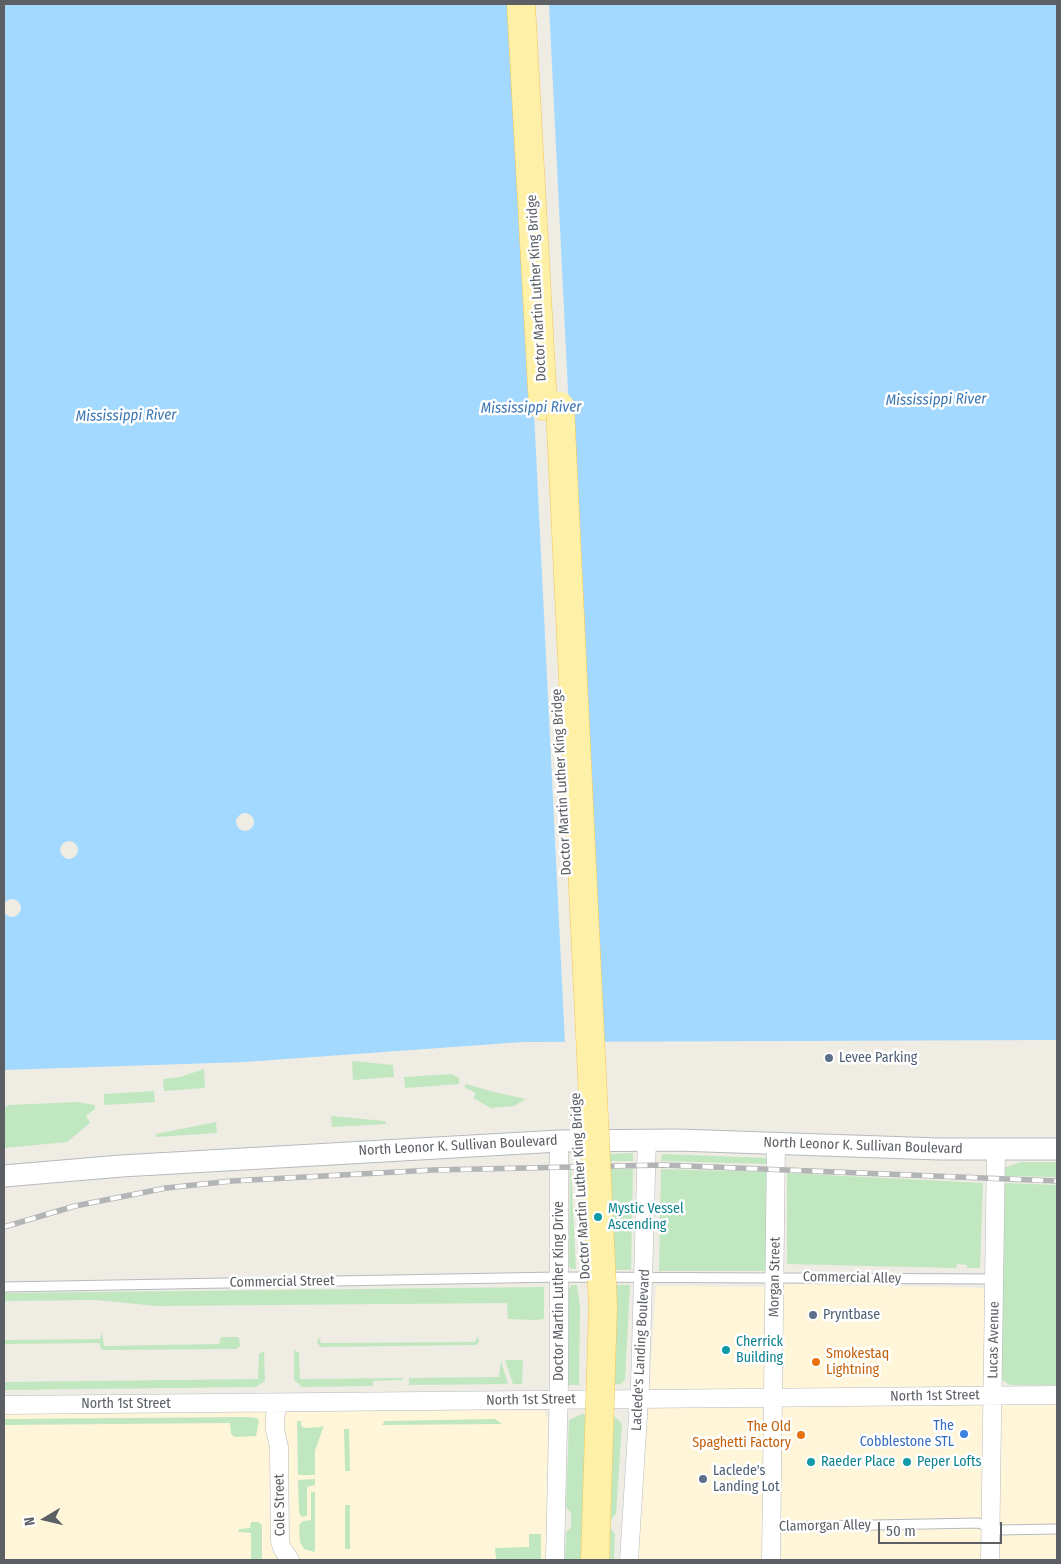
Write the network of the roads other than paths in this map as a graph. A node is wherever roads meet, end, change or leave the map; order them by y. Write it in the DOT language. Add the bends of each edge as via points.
graph roads {
  1 [pos="521,4"];
  2 [pos="538,4"];
  3 [pos="647,1139"];
  4 [pos="559,1141"];
  5 [pos="776,1143"];
  6 [pos="1057,1143"];
  7 [pos="1033,1148"];
  8 [pos="996,1149"];
  9 [pos="1057,1149"];
  10 [pos="4,1176"];
  11 [pos="560,1277"];
  12 [pos="644,1278"];
  13 [pos="775,1278"];
  14 [pos="995,1279"];
  15 [pos="4,1287"];
  16 [pos="993,1395"];
  17 [pos="1057,1395"];
  18 [pos="773,1397"];
  19 [pos="559,1399"];
  20 [pos="639,1399"];
  21 [pos="279,1402"];
  22 [pos="4,1405"];
  23 [pos="772,1527"];
  24 [pos="991,1528"];
  25 [pos="1057,1529"];
  26 [pos="290,1560"];
  27 [pos="556,1560"];
  28 [pos="581,1560"];
  29 [pos="595,1560"];
  30 [pos="629,1560"];
  31 [pos="771,1560"];
  32 [pos="990,1560"];
  1 -- 28 [label="main road, Doctor Martin Luther King Bridge" via="588,1315"];
  2 -- 29 [label="main road, Doctor Martin Luther King Bridge, bridge" via="603,1306"];
  3 -- 4 [label="street, North Leonor K. Sullivan Boulevard"];
  3 -- 5 [label="street, North Leonor K. Sullivan Boulevard"];
  3 -- 12 [label="street, Laclede's Landing Boulevard"];
  4 -- 10 [label="street, North Leonor K. Sullivan Boulevard" via="121,1166"];
  4 -- 11 [label="street, Doctor Martin Luther King Drive"];
  5 -- 8 [label="street, North Leonor K. Sullivan Boulevard"];
  5 -- 13 [label="street, Morgan Street"];
  6 -- 7 [label="street, North Leonor K. Sullivan Boulevard"];
  7 -- 8 [label="street, North Leonor K. Sullivan Boulevard"];
  7 -- 9 [label="street, North Leonor K. Sullivan Boulevard"];
  8 -- 14 [label="street, Lucas Avenue"];
  11 -- 12 [label="lane, Commercial Alley"];
  11 -- 15 [label="lane, Commercial Street"];
  11 -- 19 [label="street, Doctor Martin Luther King Drive"];
  12 -- 13 [label="lane, Commercial Alley"];
  12 -- 20 [label="street, Laclede's Landing Boulevard"];
  13 -- 14 [label="lane, Commercial Alley"];
  13 -- 18 [label="street, Morgan Street"];
  14 -- 16 [label="street, Lucas Avenue"];
  16 -- 17 [label="street, North 1st Street"];
  16 -- 18 [label="street, North 1st Street"];
  16 -- 24 [label="street, Lucas Avenue"];
  18 -- 20 [label="street, North 1st Street"];
  18 -- 23 [label="street, Morgan Street"];
  19 -- 20 [label="street, North 1st Street"];
  19 -- 21 [label="street, North 1st Street"];
  19 -- 27 [label="street, Doctor Martin Luther King Drive"];
  20 -- 30 [label="street, Laclede's Landing Boulevard"];
  21 -- 22 [label="street, North 1st Street"];
  21 -- 26 [label="street, Cole Street" via="285,1419 284,1437 279,1447 280,1541"];
  23 -- 24 [label="lane, Clamorgan Alley" via="978,1523"];
  23 -- 31 [label="street, Morgan Street"];
  24 -- 25 [label="lane, Clamorgan Alley"];
  24 -- 32 [label="street, Lucas Avenue"];
}
